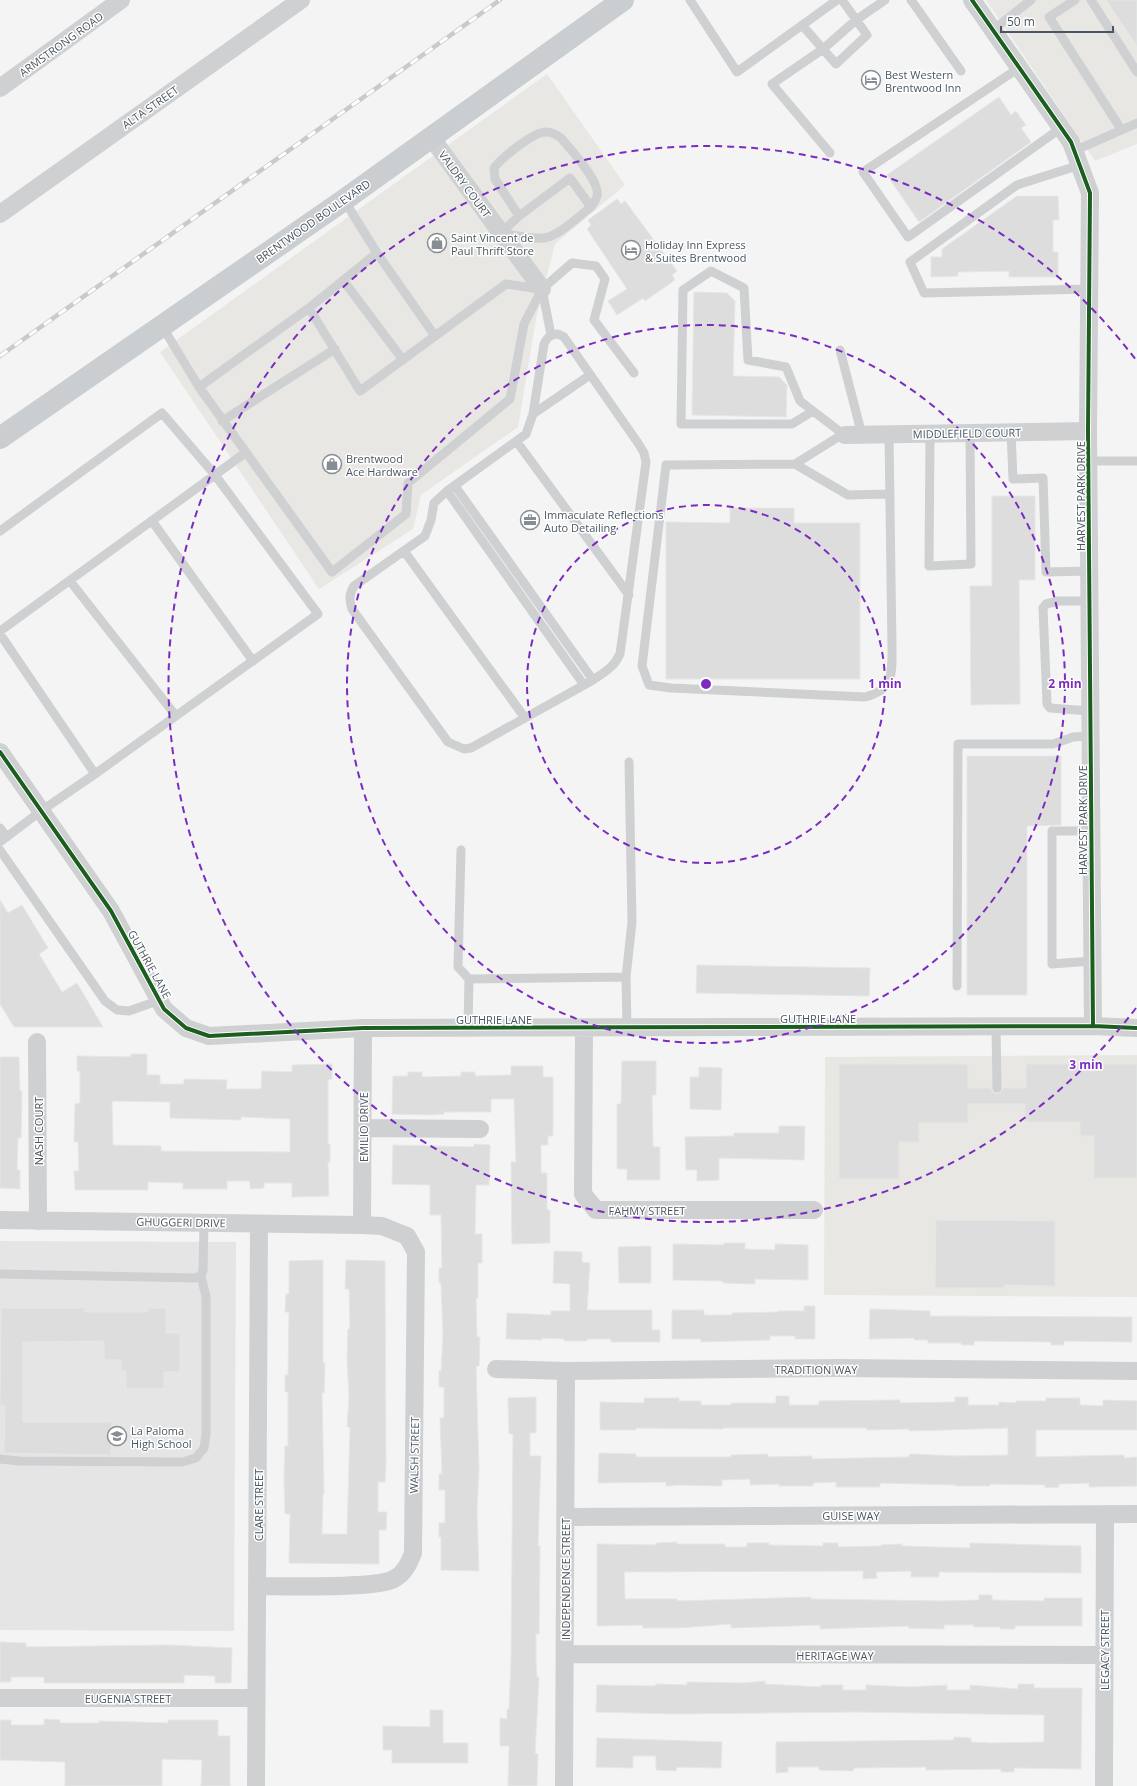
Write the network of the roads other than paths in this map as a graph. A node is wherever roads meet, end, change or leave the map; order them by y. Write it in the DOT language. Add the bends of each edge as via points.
graph roads {
  1 [pos="122,0"];
  2 [pos="301,0"];
  3 [pos="623,0"];
  4 [pos="690,0"];
  5 [pos="837,0"];
  6 [pos="842,0"];
  7 [pos="885,0"];
  8 [pos="911,0"];
  9 [pos="972,0"];
  10 [pos="1032,0"];
  11 [pos="1075,0"];
  12 [pos="1091,0"];
  13 [pos="856,20"];
  14 [pos="802,25"];
  15 [pos="993,30"];
  16 [pos="823,49"];
  17 [pos="1019,68"];
  18 [pos="961,71"];
  19 [pos="1137,72"];
  20 [pos="0,88"];
  21 [pos="1137,123"];
  22 [pos="1061,128"];
  23 [pos="1121,129"];
  24 [pos="432,138"];
  25 [pos="830,153"];
  26 [pos="1077,158"];
  27 [pos="344,200"];
  28 [pos="591,207"];
  29 [pos="0,214"];
  30 [pos="519,216"];
  31 [pos="501,233"];
  32 [pos="377,253"];
  33 [pos="343,280"];
  34 [pos="542,289"];
  35 [pos="1090,289"];
  36 [pos="309,308"];
  37 [pos="162,326"];
  38 [pos="551,334"];
  39 [pos="436,336"];
  40 [pos="335,349"];
  41 [pos="840,350"];
  42 [pos="403,360"];
  43 [pos="634,373"];
  44 [pos="590,375"];
  45 [pos="199,387"];
  46 [pos="813,411"];
  47 [pos="533,414"];
  48 [pos="222,422"];
  49 [pos="1088,431"];
  50 [pos="1011,432"];
  51 [pos="970,433"];
  52 [pos="850,434"];
  53 [pos="889,434"];
  54 [pos="930,434"];
  55 [pos="0,438"];
  56 [pos="517,442"];
  57 [pos="245,453"];
  58 [pos="1088,461"];
  59 [pos="1137,461"];
  60 [pos="795,464"];
  61 [pos="215,475"];
  62 [pos="451,489"];
  63 [pos="890,494"];
  64 [pos="152,521"];
  65 [pos="0,531"];
  66 [pos="404,551"];
  67 [pos="1089,571"];
  68 [pos="70,581"];
  69 [pos="629,595"];
  70 [pos="1090,601"];
  71 [pos="0,632"];
  72 [pos="253,661"];
  73 [pos="593,680"];
  74 [pos="584,685"];
  75 [pos="1090,711"];
  76 [pos="176,716"];
  77 [pos="525,718"];
  78 [pos="1090,736"];
  79 [pos="0,752"];
  80 [pos="629,762"];
  81 [pos="95,774"];
  82 [pos="41,811"];
  83 [pos="0,828"];
  84 [pos="1091,831"];
  85 [pos="3,840"];
  86 [pos="0,850"];
  87 [pos="461,850"];
  88 [pos="1092,961"];
  89 [pos="626,977"];
  90 [pos="469,979"];
  91 [pos="957,986"];
  92 [pos="160,1000"];
  93 [pos="996,1026"];
  94 [pos="1093,1026"];
  95 [pos="363,1028"];
  96 [pos="468,1028"];
  97 [pos="584,1028"];
  98 [pos="627,1028"];
  99 [pos="1137,1028"];
  100 [pos="37,1042"];
  101 [pos="997,1088"];
  102 [pos="363,1128"];
  103 [pos="480,1129"];
  104 [pos="814,1210"];
  105 [pos="0,1220"];
  106 [pos="38,1221"];
  107 [pos="204,1223"];
  108 [pos="260,1224"];
  109 [pos="362,1225"];
  110 [pos="0,1274"];
  111 [pos="201,1276"];
  112 [pos="496,1370"];
  113 [pos="566,1371"];
  114 [pos="1137,1371"];
  115 [pos="0,1459"];
  116 [pos="1105,1514"];
  117 [pos="1137,1514"];
  118 [pos="565,1517"];
  119 [pos="257,1586"];
  120 [pos="565,1654"];
  121 [pos="1104,1655"];
  122 [pos="0,1698"];
  123 [pos="256,1698"];
  124 [pos="256,1786"];
  125 [pos="564,1786"];
  126 [pos="1104,1786"];
  1 -- 20 [label="street, ARMSTRONG ROAD"];
  2 -- 29 [label="street, ALTA STREET"];
  3 -- 24 [label="main road, BRENTWOOD BOULEVARD"];
  4 -- 14 [label="lane" via="737,72"];
  5 -- 14 [label="lane"];
  6 -- 13 [label="lane"];
  7 -- 13 [label="lane"];
  8 -- 18 [label="lane"];
  9 -- 15 [label="street, HARVEST PARK DRIVE"];
  10 -- 15 [label="lane"];
  11 -- 23 [label="lane" via="1049,17"];
  12 -- 19 [label="lane"];
  13 -- 16 [label="lane"];
  13 -- 16 [label="lane" via="867,35 836,64"];
  14 -- 16 [label="lane"];
  15 -- 17 [label="street, HARVEST PARK DRIVE"];
  16 -- 25 [label="lane" via="772,84"];
  17 -- 22 [label="street, HARVEST PARK DRIVE"];
  17 -- 22 [label="lane" via="863,172 908,238"];
  21 -- 23 [label="lane"];
  22 -- 26 [label="street, HARVEST PARK DRIVE" via="1071,142"];
  23 -- 26 [label="lane"];
  24 -- 27 [label="main road, BRENTWOOD BOULEVARD"];
  24 -- 31 [label="street, VALDRY COURT"];
  26 -- 35 [label="street, HARVEST PARK DRIVE" via="1090,193"];
  26 -- 35 [label="lane" via="1017,185 910,262 924,293"];
  27 -- 32 [label="lane"];
  27 -- 37 [label="main road, BRENTWOOD BOULEVARD"];
  28 -- 30 [label="lane" via="570,178"];
  28 -- 30 [label="lane" via="598,196 592,177 561,138 546,131 524,143 494,168 495,179"];
  28 -- 31 [label="lane" via="554,235 545,238"];
  30 -- 31 [label="lane"];
  31 -- 34 [label="street, VALDRY COURT"];
  32 -- 33 [label="lane"];
  32 -- 39 [label="lane"];
  33 -- 36 [label="lane"];
  33 -- 42 [label="lane"];
  34 -- 38 [label="lane"];
  34 -- 39 [label="lane" via="506,284"];
  34 -- 43 [label="lane" via="572,262 596,266 605,279 594,320"];
  34 -- 57 [label="lane" via="524,324 510,399 408,483 406,514 332,572"];
  35 -- 49 [label="street, HARVEST PARK DRIVE"];
  36 -- 40 [label="lane"];
  36 -- 45 [label="lane"];
  37 -- 45 [label="lane"];
  37 -- 55 [label="main road, BRENTWOOD BOULEVARD"];
  38 -- 44 [label="lane" via="564,337"];
  38 -- 47 [label="lane" via="544,344"];
  39 -- 42 [label="lane"];
  40 -- 42 [label="lane" via="360,391"];
  40 -- 48 [label="lane"];
  41 -- 52 [label="lane"];
  44 -- 47 [label="lane"];
  44 -- 69 [label="lane" via="638,443 646,462"];
  45 -- 48 [label="lane"];
  46 -- 46 [label="lane" via="800,401 786,367 748,360 744,288 711,271 683,290 681,424 792,424"];
  46 -- 52 [label="lane"];
  47 -- 56 [label="lane" via="526,434"];
  48 -- 57 [label="lane"];
  49 -- 50 [label="street, MIDDLEFIELD COURT"];
  49 -- 58 [label="street, HARVEST PARK DRIVE"];
  50 -- 51 [label="street, MIDDLEFIELD COURT"];
  50 -- 67 [label="lane" via="1013,479 1043,478 1046,572"];
  51 -- 54 [label="street, MIDDLEFIELD COURT"];
  51 -- 54 [label="lane" via="971,564 929,566"];
  52 -- 53 [label="street, MIDDLEFIELD COURT"];
  52 -- 60 [label="lane"];
  53 -- 54 [label="street, MIDDLEFIELD COURT"];
  53 -- 63 [label="lane"];
  56 -- 62 [label="lane"];
  56 -- 69 [label="lane"];
  57 -- 61 [label="lane"];
  58 -- 59 [label="lane"];
  58 -- 67 [label="street, HARVEST PARK DRIVE"];
  60 -- 63 [label="lane" via="848,495"];
  60 -- 63 [label="lane" via="666,465 642,666 649,685 865,697 877,694 886,686 892,675"];
  61 -- 64 [label="lane"];
  61 -- 65 [label="lane" via="162,413"];
  61 -- 72 [label="lane" via="318,614"];
  62 -- 66 [label="lane" via="434,503 425,536"];
  62 -- 73 [label="lane"];
  62 -- 74 [label="lane"];
  64 -- 68 [label="lane"];
  64 -- 72 [label="lane"];
  66 -- 77 [label="lane"];
  66 -- 77 [label="lane" via="354,586 349,601 352,609 448,742 464,749 471,748"];
  67 -- 70 [label="street, HARVEST PARK DRIVE"];
  68 -- 71 [label="lane"];
  68 -- 76 [label="lane"];
  69 -- 73 [label="lane" via="620,654 616,663"];
  70 -- 75 [label="street, HARVEST PARK DRIVE"];
  70 -- 75 [label="lane" via="1059,601 1046,604 1043,608 1047,704 1057,710"];
  71 -- 81 [label="lane"];
  72 -- 76 [label="lane"];
  73 -- 74 [label="lane"];
  74 -- 77 [label="lane"];
  75 -- 78 [label="street, HARVEST PARK DRIVE"];
  76 -- 81 [label="lane"];
  78 -- 84 [label="street, HARVEST PARK DRIVE"];
  78 -- 91 [label="lane" via="1073,737 1053,744 958,744"];
  79 -- 82 [label="street, GUTHRIE LANE"];
  80 -- 89 [label="lane" via="632,922"];
  81 -- 82 [label="lane"];
  82 -- 85 [label="lane"];
  82 -- 92 [label="street, GUTHRIE LANE" via="111,911"];
  83 -- 85 [label="lane"];
  84 -- 88 [label="street, HARVEST PARK DRIVE"];
  84 -- 88 [label="lane" via="1052,831 1052,964"];
  86 -- 92 [label="lane" via="105,1001 117,1010 129,1011"];
  87 -- 90 [label="lane" via="458,967"];
  88 -- 94 [label="street, HARVEST PARK DRIVE"];
  89 -- 90 [label="lane"];
  89 -- 98 [label="lane"];
  90 -- 96 [label="lane"];
  92 -- 95 [label="street, GUTHRIE LANE" via="164,1009 186,1028 209,1036"];
  93 -- 94 [label="street, GUTHRIE LANE"];
  93 -- 98 [label="street, GUTHRIE LANE"];
  93 -- 101 [label="lane"];
  94 -- 99 [label="street, GUTHRIE LANE"];
  95 -- 96 [label="street, GUTHRIE LANE"];
  95 -- 102 [label="street, EMILIO DRIVE"];
  96 -- 97 [label="street, GUTHRIE LANE"];
  97 -- 98 [label="street, GUTHRIE LANE"];
  97 -- 104 [label="street, FAHMY STREET" via="583,1194 596,1210"];
  100 -- 106 [label="street, NASH COURT"];
  102 -- 103 [label="street"];
  102 -- 109 [label="street, EMILIO DRIVE"];
  105 -- 106 [label="street, GHUGGERI DRIVE"];
  106 -- 107 [label="street, GHUGGERI DRIVE"];
  107 -- 108 [label="street, GHUGGERI DRIVE"];
  107 -- 111 [label="lane"];
  108 -- 109 [label="street, GHUGGERI DRIVE"];
  108 -- 119 [label="street, CLARE STREET"];
  109 -- 119 [label="street, WALSH STREET" via="382,1226 407,1236 416,1252 413,1553 407,1568 394,1580 370,1584"];
  110 -- 111 [label="lane" via="196,1278"];
  111 -- 115 [label="lane" via="206,1297 206,1434 204,1448 196,1458 182,1462"];
  112 -- 113 [label="street, TRADITION WAY"];
  113 -- 114 [label="street, TRADITION WAY" via="838,1368"];
  113 -- 118 [label="street, INDEPENDENCE STREET"];
  116 -- 117 [label="street, GUISE WAY"];
  116 -- 118 [label="street, GUISE WAY"];
  116 -- 121 [label="street, LEGACY STREET"];
  118 -- 120 [label="street, INDEPENDENCE STREET"];
  119 -- 123 [label="street, CLARE STREET"];
  120 -- 121 [label="street, HERITAGE WAY"];
  120 -- 125 [label="street, INDEPENDENCE STREET"];
  121 -- 126 [label="street, LEGACY STREET"];
  122 -- 123 [label="street, EUGENIA STREET"];
  123 -- 124 [label="street, CLARE STREET"];
}
